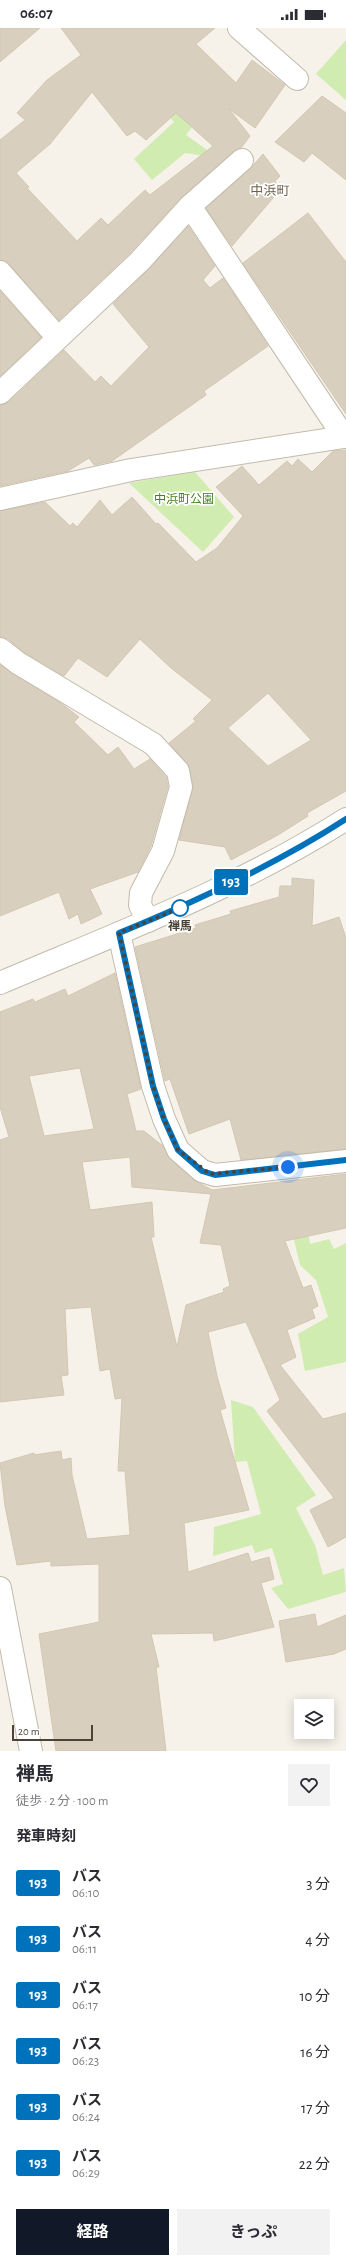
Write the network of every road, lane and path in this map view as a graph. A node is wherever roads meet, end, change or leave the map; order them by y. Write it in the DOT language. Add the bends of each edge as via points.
graph roads {
  1 [pos="239,28"];
  2 [pos="297,79"];
  3 [pos="242,160"];
  4 [pos="190,206"];
  5 [pos="0,272"];
  6 [pos="58,338"];
  7 [pos="0,393"];
  8 [pos="345,437"];
  9 [pos="0,499"];
  10 [pos="0,649"];
  11 [pos="346,819"];
  12 [pos="148,921"];
  13 [pos="119,933"];
  14 [pos="0,983"];
  15 [pos="346,1160"];
  16 [pos="0,1588"];
  17 [pos="31,1751"];
  1 -- 2 [label="street"];
  3 -- 4 [label="street"];
  4 -- 6 [label="street" via="140,261"];
  4 -- 8 [label="street"];
  5 -- 6 [label="street"];
  6 -- 7 [label="street"];
  8 -- 9 [label="street" via="131,470"];
  10 -- 12 [label="street" via="18,663 153,744 178,771 181,787 163,851 141,893 140,905"];
  11 -- 12 [label="street" via="311,841 182,907"];
  12 -- 13 [label="street"];
  13 -- 14 [label="street"];
  13 -- 15 [label="street" via="153,1086 178,1150 202,1171 215,1175"];
  16 -- 17 [label="street"];
}
